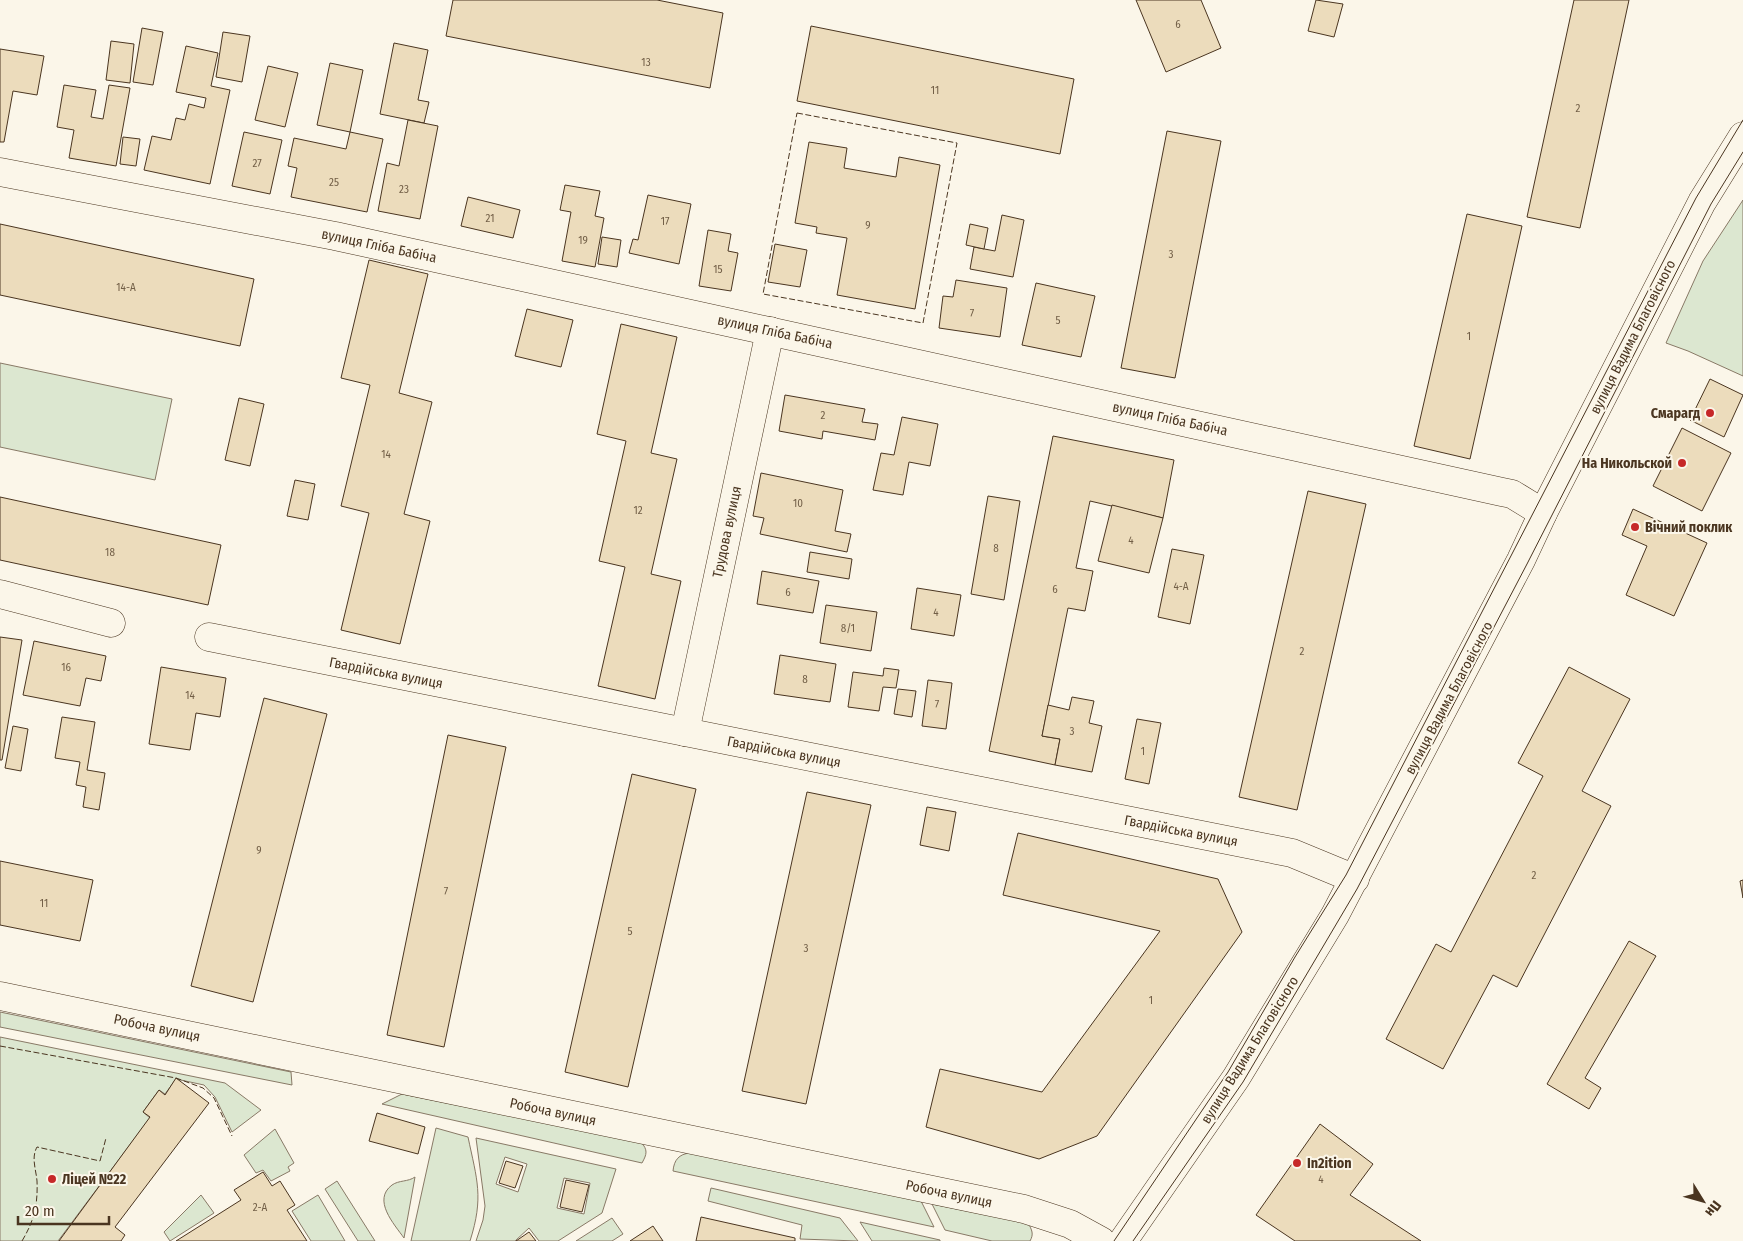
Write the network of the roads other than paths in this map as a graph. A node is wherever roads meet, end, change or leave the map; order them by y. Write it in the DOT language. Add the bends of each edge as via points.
graph roads {
  1 [pos="1743,136"];
  2 [pos="0,172"];
  3 [pos="770,331"];
  4 [pos="1543,513"];
  5 [pos="0,594"];
  6 [pos="112,622"];
  7 [pos="209,637"];
  8 [pos="685,732"];
  9 [pos="1355,879"];
  10 [pos="0,996"];
  11 [pos="1101,1241"];
  12 [pos="1123,1241"];
  1 -- 4 [label="street, вулиця Вадима Благовісного" via="1702,202"];
  2 -- 3 [label="street, вулиця Гліба Бабіча" via="336,236"];
  3 -- 4 [label="street, вулиця Гліба Бабіча" via="1512,494"];
  3 -- 8 [label="street, Трудова вулиця"];
  4 -- 9 [label="street, вулиця Вадима Благовісного"];
  5 -- 6 [label="street"];
  7 -- 8 [label="street, Гвардійська вулиця"];
  8 -- 9 [label="street, Гвардійська вулиця" via="1292,853"];
  9 -- 12 [label="street, вулиця Вадима Благовісного" via="1236,1078"];
  10 -- 11 [label="street, Робоча вулиця" via="1024,1209 1070,1224"];
}
